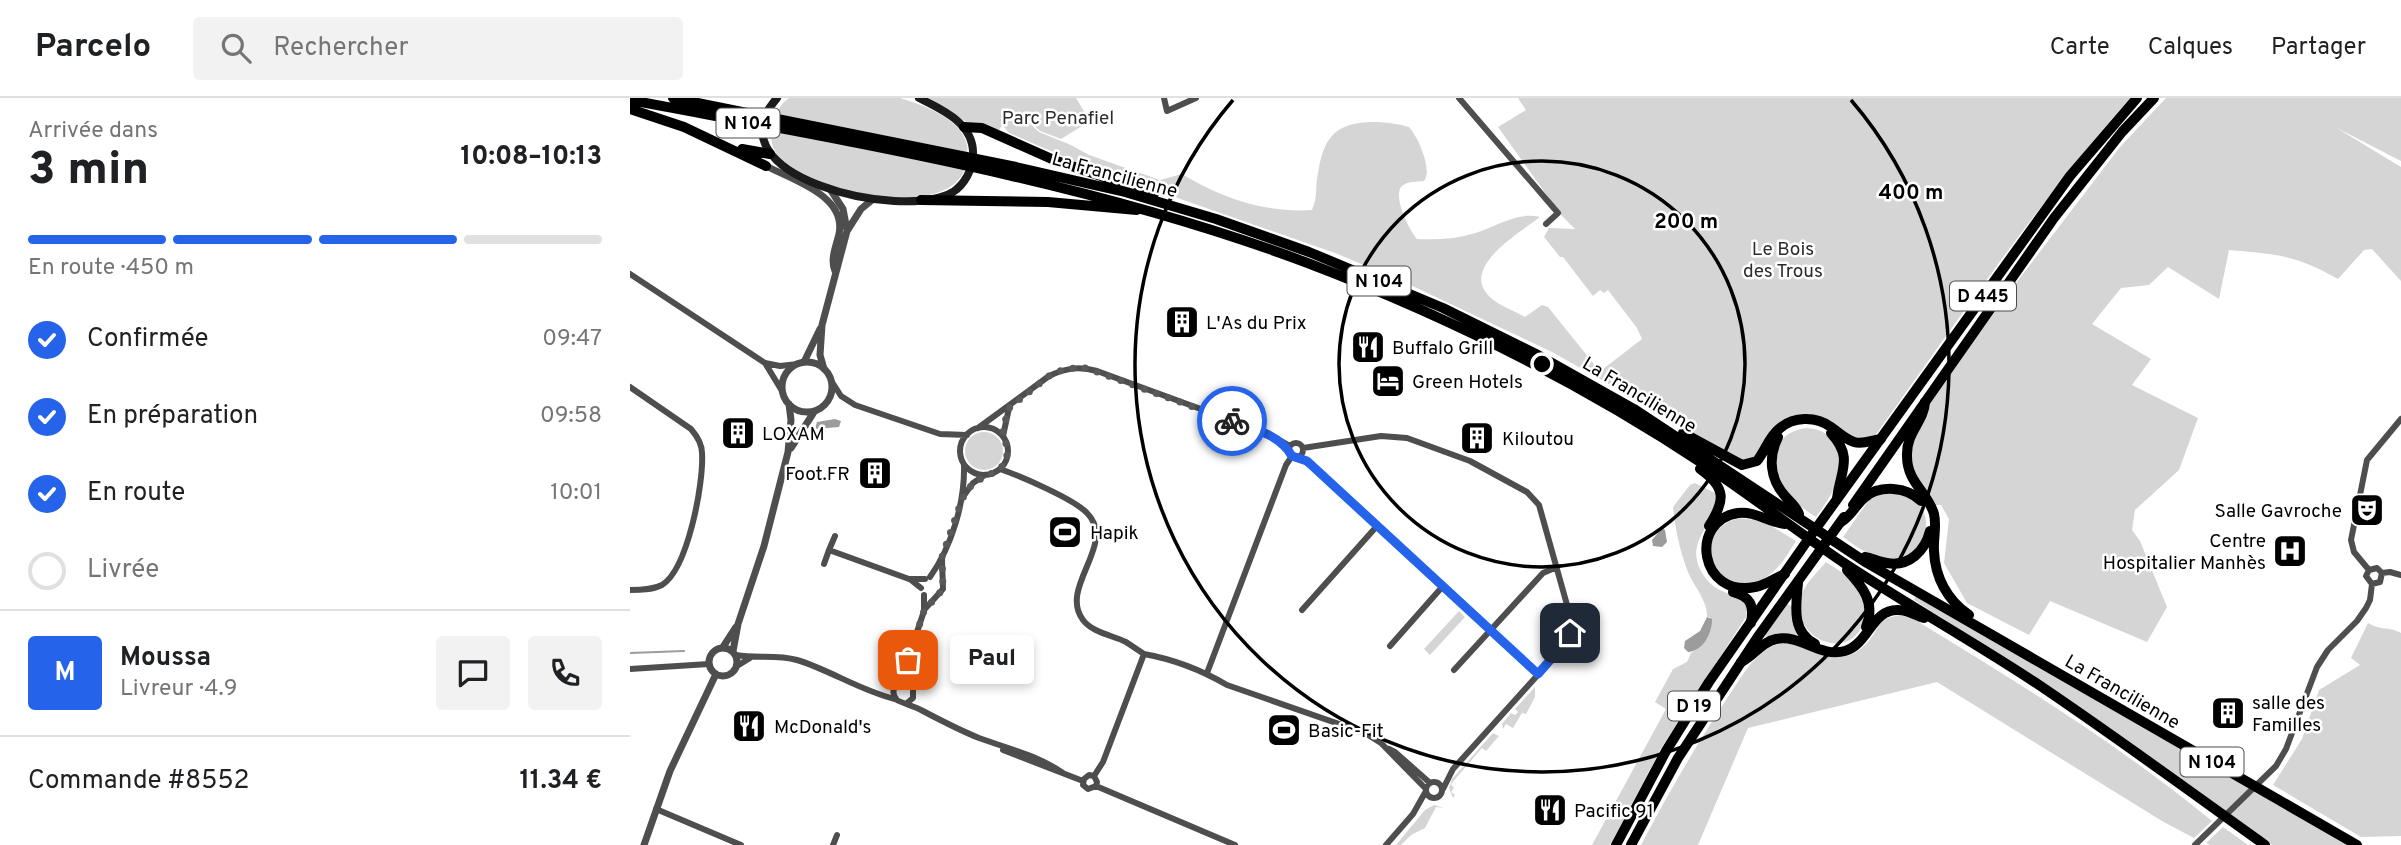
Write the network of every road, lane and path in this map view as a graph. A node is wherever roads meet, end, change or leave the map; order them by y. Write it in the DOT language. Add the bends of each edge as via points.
graph roads {
  1 [pos="673,98"];
  2 [pos="776,98"];
  3 [pos="919,98"];
  4 [pos="1164,98"];
  5 [pos="1196,98"];
  6 [pos="1459,98"];
  7 [pos="2137,98"];
  8 [pos="2154,98"];
  9 [pos="630,100"];
  10 [pos="692,107"];
  11 [pos="630,109"];
  12 [pos="964,127"];
  13 [pos="735,150"];
  14 [pos="770,154"];
  15 [pos="766,166"];
  16 [pos="1016,172"];
  17 [pos="830,189"];
  18 [pos="872,200"];
  19 [pos="921,200"];
  20 [pos="1144,209"];
  21 [pos="1216,219"];
  22 [pos="1546,224"];
  23 [pos="847,231"];
  24 [pos="835,271"];
  25 [pos="630,274"];
  26 [pos="822,326"];
  27 [pos="765,363"];
  28 [pos="801,363"];
  29 [pos="824,369"];
  30 [pos="832,382"];
  31 [pos="630,387"];
  32 [pos="782,391"];
  33 [pos="1925,402"];
  34 [pos="789,404"];
  35 [pos="1009,408"];
  36 [pos="814,412"];
  37 [pos="2401,419"];
  38 [pos="978,428"];
  39 [pos="1672,433"];
  40 [pos="967,435"];
  41 [pos="1003,437"];
  42 [pos="1881,439"];
  43 [pos="789,452"];
  44 [pos="1297,452"];
  45 [pos="1692,457"];
  46 [pos="1006,461"];
  47 [pos="964,463"];
  48 [pos="1000,469"];
  49 [pos="986,475"];
  50 [pos="1017,475"];
  51 [pos="962,499"];
  52 [pos="1837,499"];
  53 [pos="1800,517"];
  54 [pos="1841,522"];
  55 [pos="1789,525"];
  56 [pos="1377,526"];
  57 [pos="1812,534"];
  58 [pos="835,536"];
  59 [pos="1826,543"];
  60 [pos="829,551"];
  61 [pos="1855,555"];
  62 [pos="942,557"];
  63 [pos="1838,559"];
  64 [pos="824,564"];
  65 [pos="1557,567"];
  66 [pos="2368,570"];
  67 [pos="2382,573"];
  68 [pos="1785,574"];
  69 [pos="2401,575"];
  70 [pos="927,578"];
  71 [pos="909,579"];
  72 [pos="941,581"];
  73 [pos="1798,583"];
  74 [pos="2372,584"];
  75 [pos="1443,586"];
  76 [pos="630,590"];
  77 [pos="923,592"];
  78 [pos="934,598"];
  79 [pos="1302,610"];
  80 [pos="924,611"];
  81 [pos="1934,619"];
  82 [pos="1751,623"];
  83 [pos="738,624"];
  84 [pos="1978,627"];
  85 [pos="1490,631"];
  86 [pos="1390,646"];
  87 [pos="723,647"];
  88 [pos="734,653"];
  89 [pos="1144,654"];
  90 [pos="750,658"];
  91 [pos="908,660"];
  92 [pos="1741,662"];
  93 [pos="709,664"];
  94 [pos="737,666"];
  95 [pos="630,669"];
  96 [pos="1454,670"];
  97 [pos="1207,673"];
  98 [pos="716,674"];
  99 [pos="1538,674"];
  100 [pos="900,683"];
  101 [pos="909,684"];
  102 [pos="866,689"];
  103 [pos="894,690"];
  104 [pos="895,699"];
  105 [pos="910,700"];
  106 [pos="1453,769"];
  107 [pos="1094,776"];
  108 [pos="1083,781"];
  109 [pos="1096,786"];
  110 [pos="1429,786"];
  111 [pos="1443,789"];
  112 [pos="1434,799"];
  113 [pos="656,809"];
  114 [pos="1413,814"];
  115 [pos="837,835"];
  116 [pos="644,845"];
  117 [pos="741,845"];
  118 [pos="833,845"];
  119 [pos="1235,845"];
  120 [pos="1386,845"];
  121 [pos="1616,845"];
  122 [pos="1631,845"];
  123 [pos="2195,845"];
  124 [pos="2265,845"];
  125 [pos="2357,845"];
  1 -- 10 [label="main road, La Francilienne / N 104"];
  2 -- 14 [label="main road" via="763,128"];
  3 -- 12 [label="main road"];
  4 -- 5 [label="street" via="1167,111"];
  6 -- 22 [label="street" via="1558,213"];
  7 -- 42 [label="main road, D 445" via="2070,176"];
  8 -- 33 [label="main road, D 445" via="2054,218"];
  9 -- 10 [label="main road, La Francilienne / N 104"];
  10 -- 16 [label="main road, La Francilienne / N 104"];
  11 -- 13 [label="main road"];
  12 -- 19 [label="main road" via="973,153 968,176 955,191"];
  12 -- 21 [label="main road" via="982,128 1090,173 1201,209"];
  13 -- 14 [label="main road"];
  13 -- 15 [label="main road"];
  14 -- 17 [label="main road" via="786,169"];
  15 -- 24 [label="street" via="822,194 833,206 840,224 832,263"];
  16 -- 20 [label="main road, La Francilienne / N 104"];
  16 -- 21 [label="main road, La Francilienne / N 104" via="1115,190"];
  17 -- 18 [label="main road"];
  17 -- 23 [label="street" via="843,209"];
  18 -- 19 [label="main road"];
  18 -- 23 [label="street" via="860,209"];
  19 -- 20 [label="main road"];
  20 -- 45 [label="main road, La Francilienne / N 104" via="1306,262 1438,317 1583,391"];
  21 -- 39 [label="main road, La Francilienne / N 104" via="1443,308 1538,355"];
  23 -- 24 [label="street"];
  24 -- 26 [label="street"];
  25 -- 27 [label="street"];
  26 -- 28 [label="street"];
  26 -- 29 [label="street"];
  27 -- 28 [label="street"];
  27 -- 32 [label="street"];
  28 -- 29 [label="street" via="815,363"];
  28 -- 32 [label="street" via="785,376"];
  29 -- 30 [label="street"];
  30 -- 36 [label="street" via="829,401"];
  30 -- 40 [label="street" via="841,396 855,405 940,434"];
  31 -- 76 [label="street" via="691,429 702,453 691,532 675,572 650,589"];
  32 -- 34 [label="street"];
  33 -- 54 [label="main road, D 445"];
  33 -- 84 [label="main road" via="1925,412 1912,431 1908,466 1934,515 1939,579 1948,596"];
  34 -- 36 [label="street"];
  34 -- 43 [label="street"];
  35 -- 38 [label="street"];
  35 -- 41 [label="street"];
  35 -- 44 [label="street" via="1049,376 1081,367 1269,434"];
  36 -- 43 [label="street"];
  37 -- 66 [label="street" via="2367,460 2363,475 2351,544"];
  38 -- 40 [label="street"];
  38 -- 41 [label="street" via="992,429"];
  39 -- 42 [label="main road" via="1685,433 1742,465 1757,461 1777,430 1800,419 1825,423 1855,443"];
  39 -- 53 [label="main road, La Francilienne / N 104"];
  40 -- 47 [label="street" via="961,452"];
  41 -- 46 [label="street" via="1008,448"];
  42 -- 52 [label="main road, D 445"];
  43 -- 83 [label="street"];
  44 -- 56 [label="street"];
  44 -- 65 [label="street" via="1315,445 1381,436 1418,441 1470,461 1534,498"];
  44 -- 97 [label="street" via="1286,465"];
  45 -- 55 [label="main road, La Francilienne / N 104"];
  45 -- 82 [label="main road" via="1717,485 1722,501 1703,538 1703,563 1715,582 1751,601"];
  46 -- 48 [label="street"];
  46 -- 50 [label="street"];
  47 -- 49 [label="street"];
  47 -- 51 [label="street"];
  48 -- 49 [label="street"];
  48 -- 50 [label="street"];
  49 -- 51 [label="street" via="973,483"];
  50 -- 89 [label="street" via="1083,509 1092,519 1096,539 1077,609 1088,625"];
  51 -- 62 [label="street"];
  52 -- 53 [label="main road" via="1845,465 1838,439 1817,425 1791,426 1774,444 1771,468 1778,487"];
  52 -- 57 [label="main road, D 445"];
  53 -- 61 [label="main road, La Francilienne / N 104"];
  54 -- 59 [label="main road, D 445"];
  54 -- 61 [label="main road" via="1866,496 1883,489 1912,493 1925,506 1930,532 1915,556 1895,564"];
  55 -- 63 [label="main road, La Francilienne / N 104"];
  55 -- 68 [label="main road" via="1753,513 1729,515 1712,530 1706,551 1718,579 1741,589 1762,586"];
  56 -- 75 [label="street"];
  56 -- 79 [label="street"];
  57 -- 68 [label="main road, D 19"];
  58 -- 60 [label="street"];
  59 -- 73 [label="main road, D 19"];
  60 -- 64 [label="street"];
  60 -- 71 [label="street"];
  61 -- 84 [label="main road, La Francilienne / N 104"];
  62 -- 70 [label="street"];
  62 -- 72 [label="street"];
  63 -- 73 [label="main road" via="1861,584 1869,602 1870,619 1852,644 1825,648 1803,635 1794,605"];
  63 -- 81 [label="main road, La Francilienne / N 104"];
  65 -- 85 [label="street" via="1543,573"];
  65 -- 99 [label="street" via="1570,613 1570,633"];
  66 -- 67 [label="street" via="2377,568"];
  66 -- 74 [label="street" via="2366,576"];
  67 -- 69 [label="street"];
  67 -- 74 [label="street" via="2380,582"];
  68 -- 82 [label="main road, D 19"];
  70 -- 71 [label="street"];
  70 -- 72 [label="street"];
  70 -- 77 [label="street"];
  71 -- 77 [label="street"];
  72 -- 78 [label="street" via="941,593"];
  73 -- 92 [label="main road, D 19"];
  74 -- 123 [label="street" via="2366,608 2328,650 2313,676 2276,766"];
  75 -- 85 [label="street"];
  75 -- 86 [label="street"];
  77 -- 78 [label="street"];
  77 -- 80 [label="street"];
  78 -- 80 [label="street"];
  80 -- 91 [label="street"];
  81 -- 92 [label="main road" via="1891,610 1874,622 1863,640 1845,650 1824,651 1783,638 1766,642"];
  81 -- 124 [label="main road, La Francilienne / N 104" via="2069,706"];
  82 -- 121 [label="main road, D 19" via="1666,751"];
  83 -- 87 [label="street"];
  83 -- 88 [label="street"];
  84 -- 125 [label="main road, La Francilienne / N 104"];
  85 -- 96 [label="street"];
  85 -- 99 [label="street"];
  87 -- 88 [label="street"];
  87 -- 93 [label="street" via="714,651"];
  88 -- 90 [label="street"];
  88 -- 94 [label="street"];
  89 -- 97 [label="street"];
  89 -- 107 [label="street"];
  90 -- 94 [label="street"];
  90 -- 102 [label="street" via="787,657"];
  91 -- 100 [label="street"];
  91 -- 101 [label="street"];
  92 -- 122 [label="main road, D 19" via="1678,758"];
  93 -- 95 [label="street"];
  93 -- 98 [label="street"];
  94 -- 98 [label="street" via="726,676"];
  97 -- 110 [label="street" via="1227,685 1365,733 1395,752"];
  98 -- 113 [label="street"];
  99 -- 106 [label="street"];
  100 -- 101 [label="street"];
  100 -- 103 [label="street"];
  101 -- 105 [label="street" via="914,692"];
  102 -- 103 [label="street"];
  102 -- 104 [label="street"];
  103 -- 104 [label="street"];
  104 -- 105 [label="street" via="900,703"];
  105 -- 108 [label="street" via="935,719 1038,757"];
  106 -- 110 [label="street"];
  106 -- 111 [label="street"];
  107 -- 108 [label="street"];
  107 -- 109 [label="street"];
  108 -- 109 [label="street" via="1088,789"];
  109 -- 119 [label="street"];
  110 -- 111 [label="street" via="1440,784"];
  110 -- 112 [label="street" via="1429,796"];
  110 -- 114 [label="street"];
  111 -- 112 [label="street"];
  112 -- 114 [label="street"];
  113 -- 116 [label="street"];
  113 -- 117 [label="street"];
  114 -- 120 [label="street"];
  115 -- 118 [label="street"];
}
